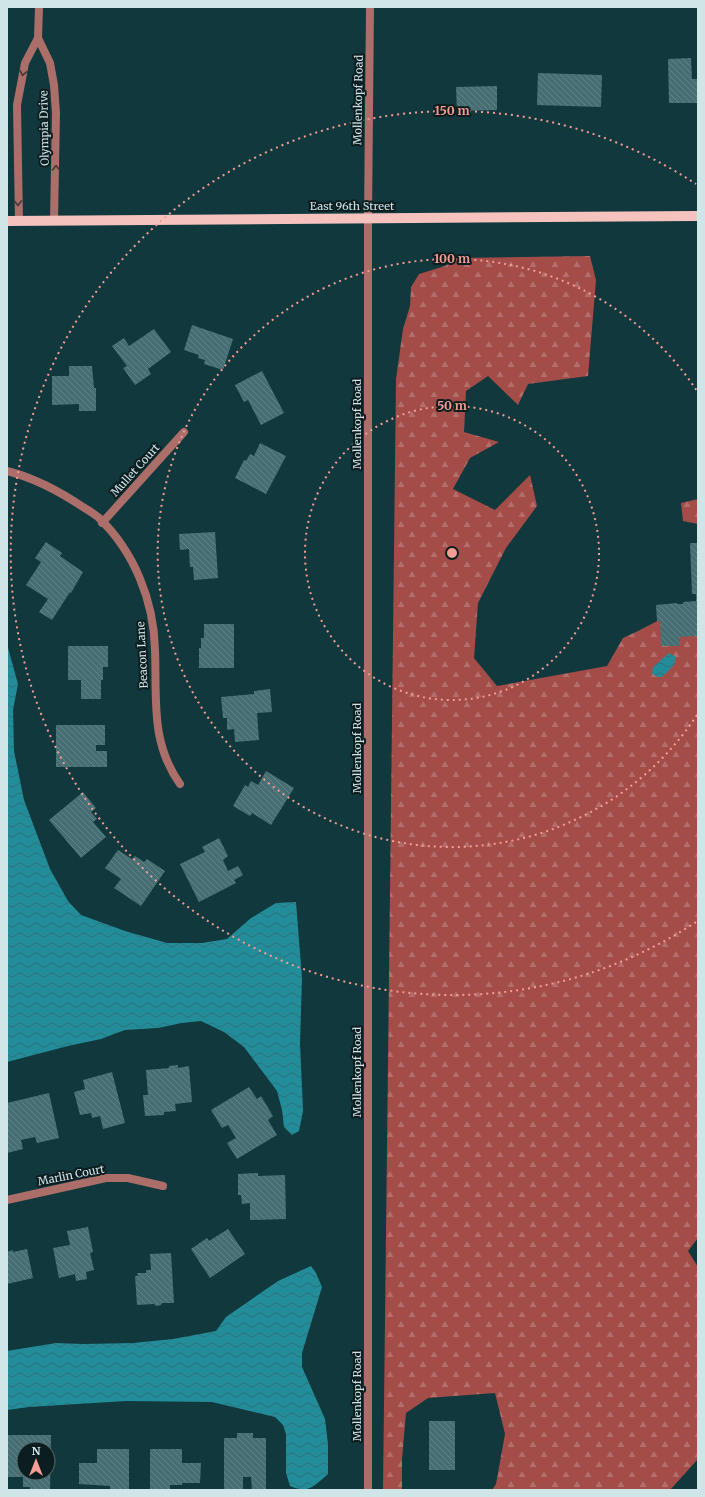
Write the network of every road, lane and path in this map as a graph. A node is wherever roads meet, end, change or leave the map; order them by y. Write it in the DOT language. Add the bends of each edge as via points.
graph roads {
  1 [pos="39,7"];
  2 [pos="370,7"];
  3 [pos="38,38"];
  4 [pos="698,216"];
  5 [pos="368,218"];
  6 [pos="7,221"];
  7 [pos="19,221"];
  8 [pos="54,221"];
  9 [pos="184,432"];
  10 [pos="7,471"];
  11 [pos="102,523"];
  12 [pos="180,784"];
  13 [pos="163,1186"];
  14 [pos="7,1200"];
  15 [pos="368,1490"];
  1 -- 3 [label="street, Olympia Drive"];
  2 -- 5 [label="street, Mollenkopf Road"];
  3 -- 7 [label="street, Olympia Drive, one-way" via="25,63 17,105"];
  8 -- 3 [label="street, Olympia Drive, one-way" via="54,85 50,63"];
  4 -- 5 [label="main road, East 96th Street"];
  5 -- 8 [label="main road, East 96th Street"];
  5 -- 15 [label="street, Mollenkopf Road"];
  6 -- 7 [label="main road, East 96th Street"];
  7 -- 8 [label="main road, East 96th Street"];
  9 -- 11 [label="street, Mullet Court"];
  10 -- 11 [label="street, Beacon Lane" via="44,483 90,510"];
  11 -- 12 [label="street, Beacon Lane" via="131,560 149,604 155,641 157,725 165,756"];
  13 -- 14 [label="street, Marlin Court" via="128,1178 106,1178"];
}
